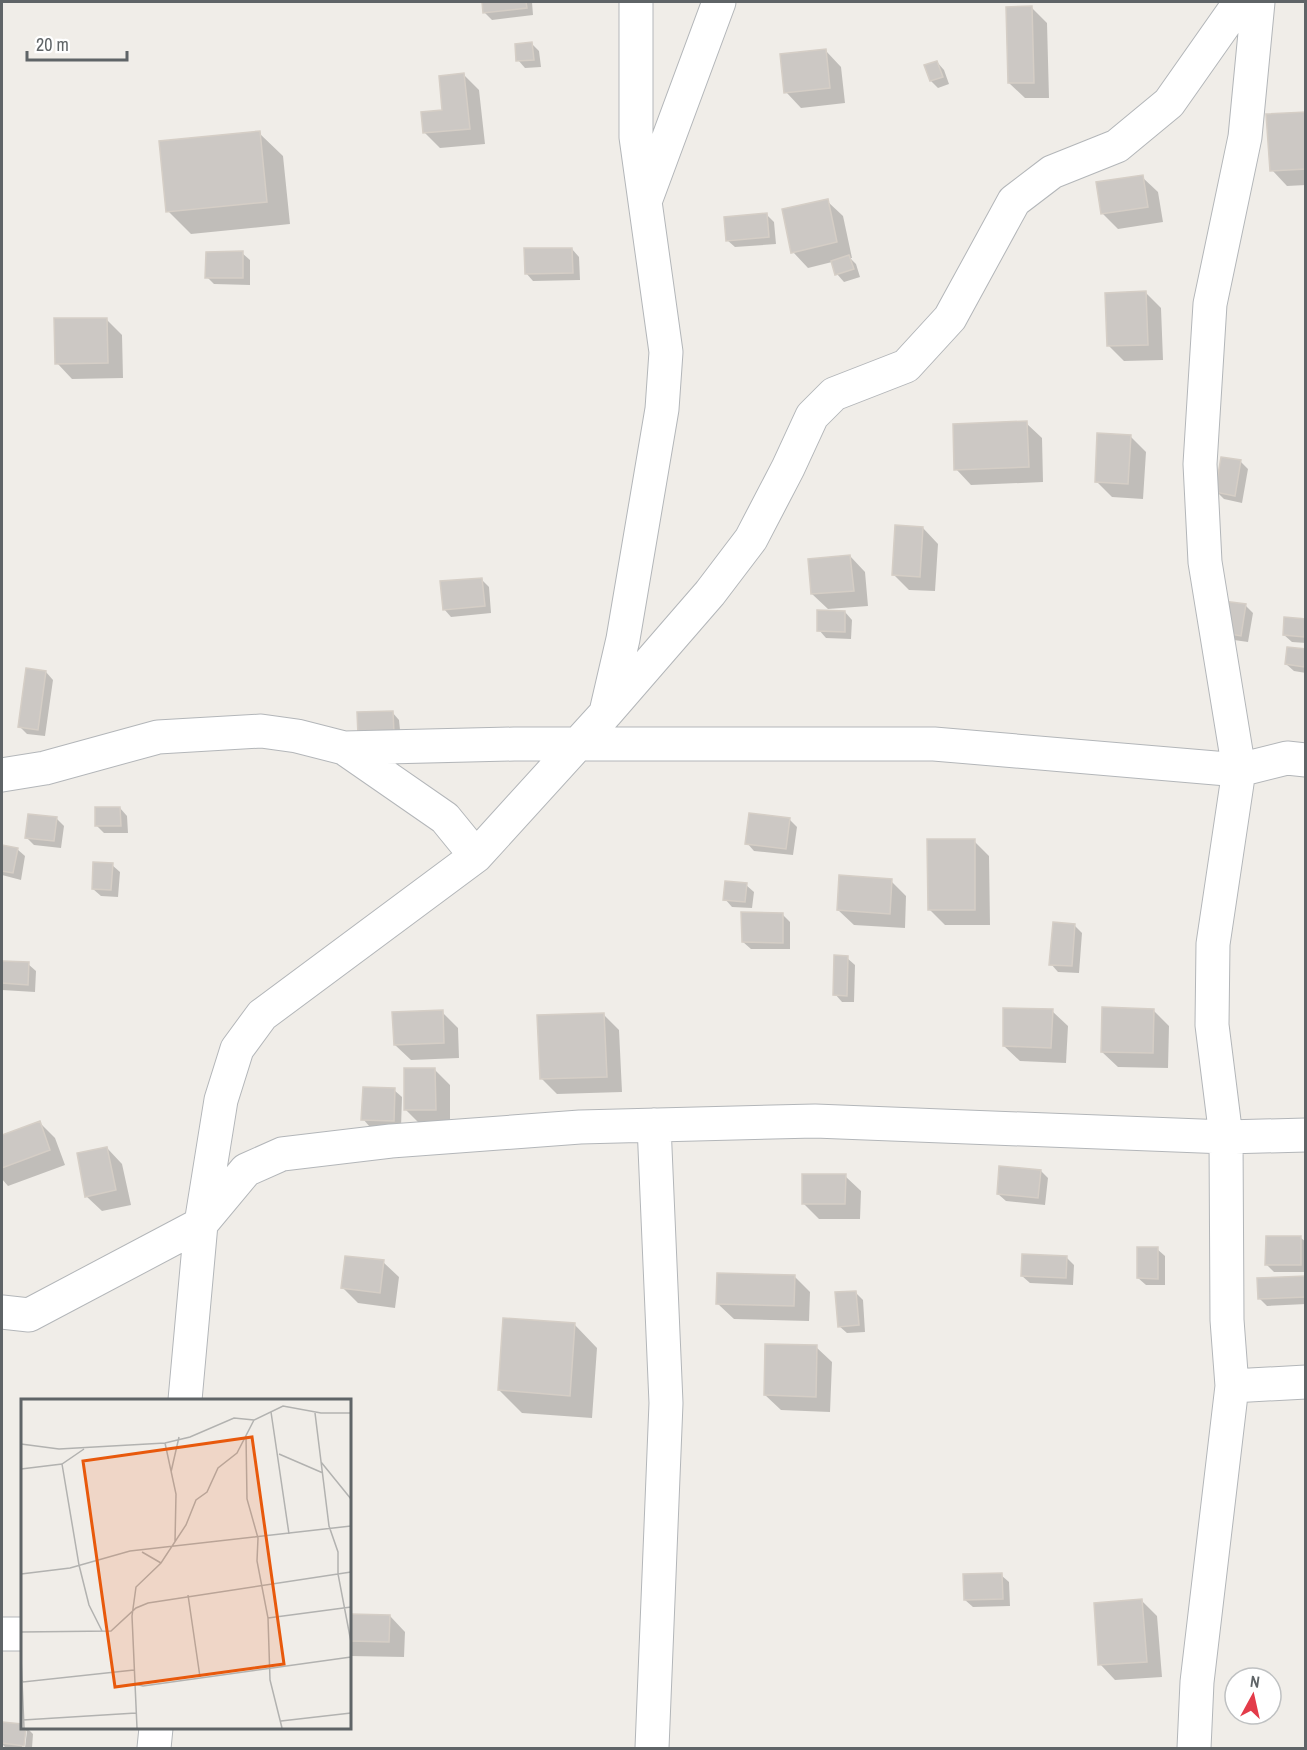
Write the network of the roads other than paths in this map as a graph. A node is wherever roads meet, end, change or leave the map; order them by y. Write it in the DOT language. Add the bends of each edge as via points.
graph roads {
  1 [pos="636,2"];
  2 [pos="719,2"];
  3 [pos="1240,2"];
  4 [pos="1258,2"];
  5 [pos="644,204"];
  6 [pos="606,713"];
  7 [pos="578,744"];
  8 [pos="344,748"];
  9 [pos="1305,760"];
  10 [pos="1239,770"];
  11 [pos="2,775"];
  12 [pos="476,855"];
  13 [pos="654,1125"];
  14 [pos="1305,1135"];
  15 [pos="1226,1137"];
  16 [pos="201,1224"];
  17 [pos="2,1312"];
  18 [pos="1305,1382"];
  19 [pos="1232,1386"];
  20 [pos="185,1399"];
  21 [pos="2,1634"];
  22 [pos="21,1634"];
  23 [pos="156,1729"];
  24 [pos="154,1748"];
  25 [pos="652,1749"];
  26 [pos="1194,1749"];
  1 -- 5 [label="street" via="636,137"];
  2 -- 5 [label="street"];
  3 -- 6 [label="street" via="1169,103 1117,146 1052,172 1014,201 950,318 906,366 834,393 812,416 751,539 711,593"];
  4 -- 10 [label="street" via="1245,137 1210,304 1200,464 1205,562"];
  5 -- 6 [label="street" via="666,352 663,398 623,639"];
  6 -- 7 [label="street"];
  7 -- 8 [label="street"];
  7 -- 10 [label="street" via="934,744"];
  7 -- 12 [label="street"];
  8 -- 11 [label="street" via="261,731 158,737 45,768"];
  8 -- 12 [label="street" via="445,818"];
  9 -- 10 [label="street" via="1287,758"];
  10 -- 15 [label="street" via="1213,944 1212,1025"];
  12 -- 16 [label="street" via="262,1015 237,1049 221,1100"];
  13 -- 15 [label="street" via="815,1121"];
  13 -- 16 [label="street" via="462,1136 282,1154 246,1170"];
  13 -- 25 [label="street" via="666,1403"];
  14 -- 15 [label="street"];
  15 -- 19 [label="street" via="1227,1320"];
  16 -- 17 [label="street" via="29,1315"];
  16 -- 20 [label="street"];
  18 -- 19 [label="street"];
  19 -- 26 [label="street" via="1197,1682"];
  21 -- 22 [label="street"];
  23 -- 24 [label="street"];
}
